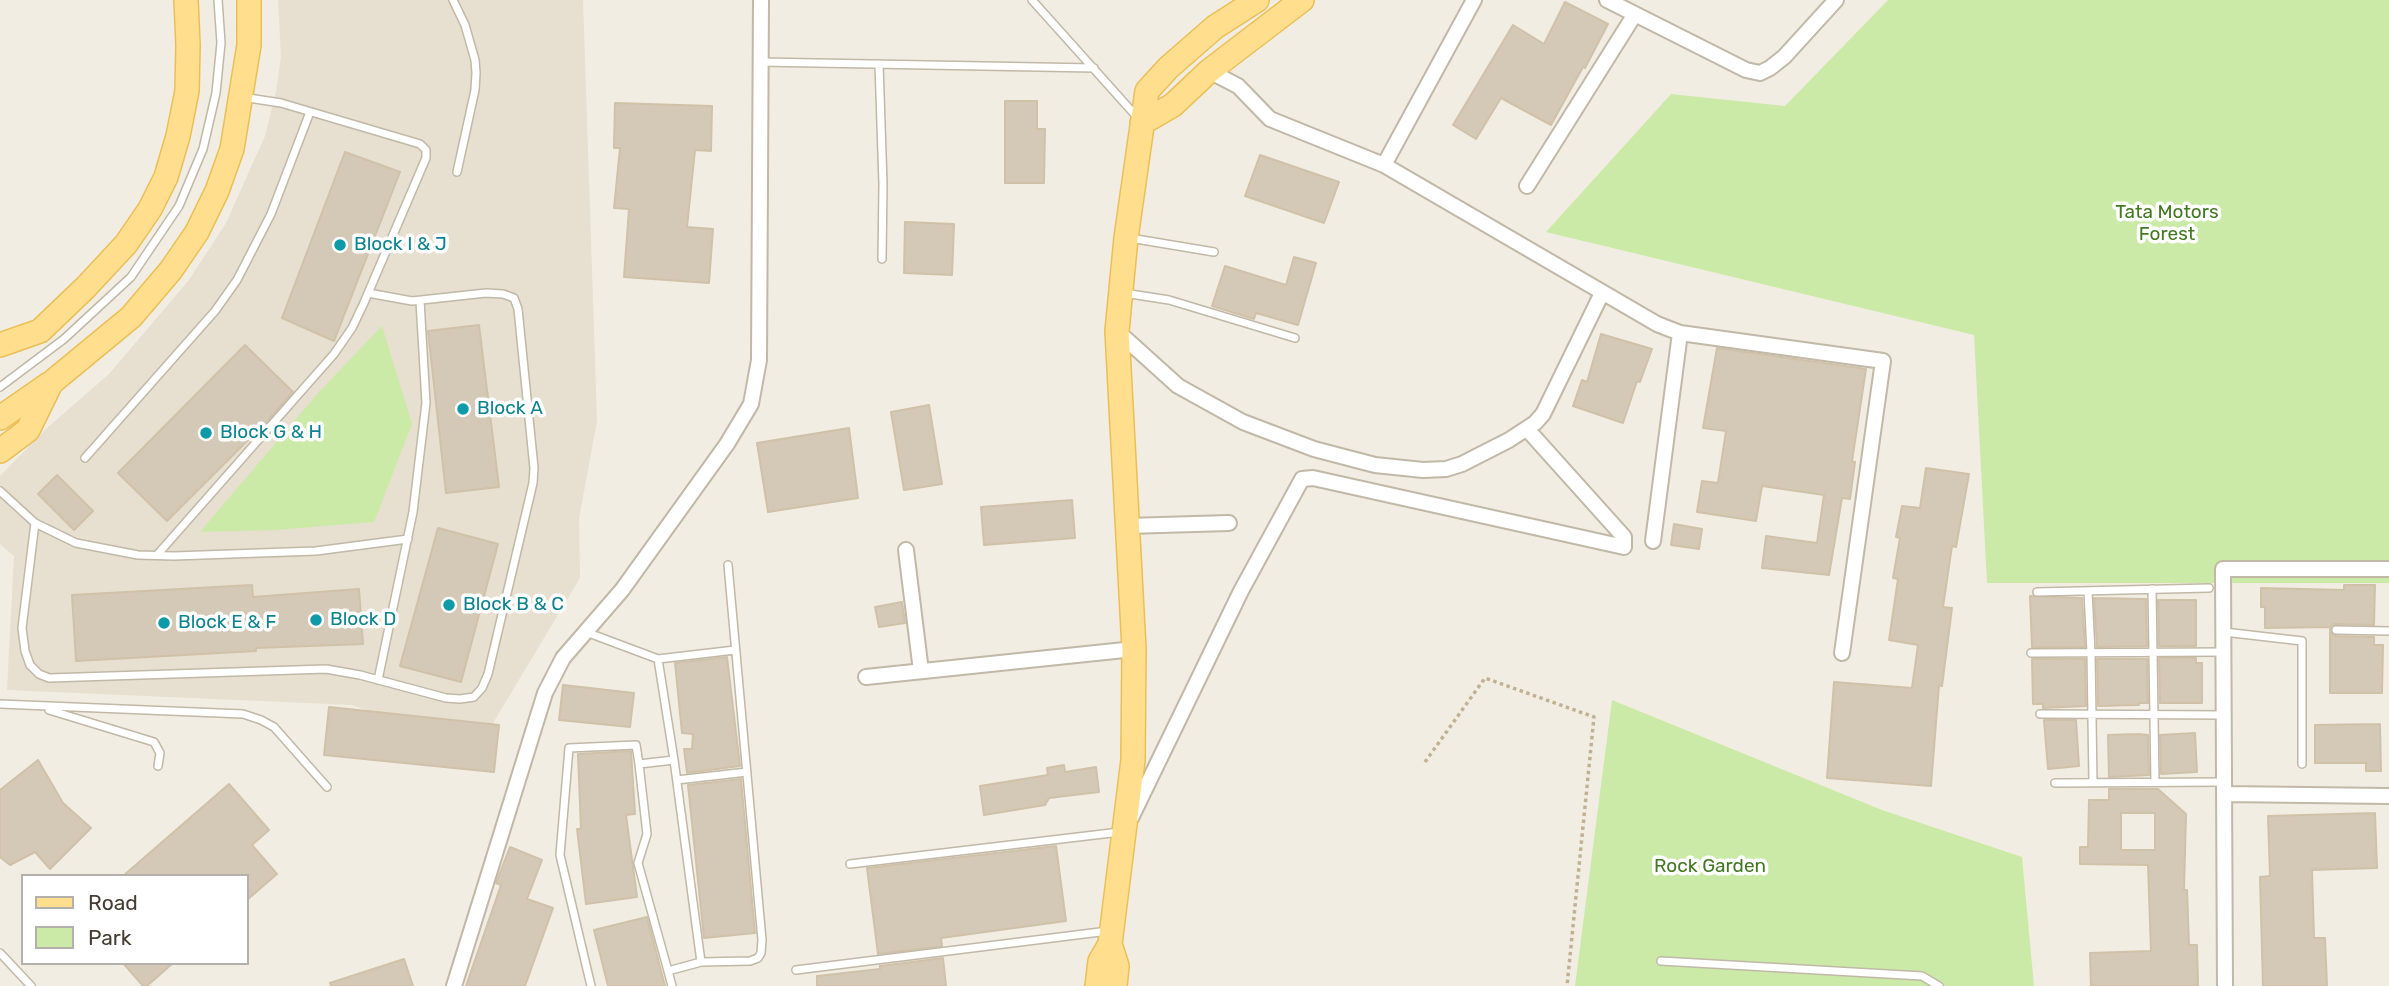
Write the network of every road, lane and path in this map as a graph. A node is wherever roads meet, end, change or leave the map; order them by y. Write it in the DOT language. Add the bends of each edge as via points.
graph roads {
  1 [pos="186,0"];
  2 [pos="218,0"];
  3 [pos="249,0"];
  4 [pos="453,0"];
  5 [pos="761,0"];
  6 [pos="1032,0"];
  7 [pos="1257,0"];
  8 [pos="1302,0"];
  9 [pos="1474,0"];
  10 [pos="1608,0"];
  11 [pos="1836,0"];
  12 [pos="1635,14"];
  13 [pos="759,62"];
  14 [pos="879,64"];
  15 [pos="1094,68"];
  16 [pos="1209,71"];
  17 [pos="242,97"];
  18 [pos="310,112"];
  19 [pos="1142,123"];
  20 [pos="1384,165"];
  21 [pos="457,172"];
  22 [pos="1528,186"];
  23 [pos="1126,238"];
  24 [pos="1213,252"];
  25 [pos="882,259"];
  26 [pos="368,293"];
  27 [pos="1120,293"];
  28 [pos="1602,293"];
  29 [pos="420,301"];
  30 [pos="40,331"];
  31 [pos="1117,331"];
  32 [pos="1680,333"];
  33 [pos="1295,338"];
  34 [pos="0,345"];
  35 [pos="0,363"];
  36 [pos="51,383"];
  37 [pos="0,387"];
  38 [pos="6,414"];
  39 [pos="1527,429"];
  40 [pos="0,451"];
  41 [pos="85,458"];
  42 [pos="0,491"];
  43 [pos="35,523"];
  44 [pos="1229,523"];
  45 [pos="1127,526"];
  46 [pos="408,539"];
  47 [pos="1654,541"];
  48 [pos="906,550"];
  49 [pos="157,555"];
  50 [pos="728,565"];
  51 [pos="2389,569"];
  52 [pos="2209,588"];
  53 [pos="2152,589"];
  54 [pos="2088,591"];
  55 [pos="2037,593"];
  56 [pos="2336,630"];
  57 [pos="2389,631"];
  58 [pos="586,632"];
  59 [pos="2224,632"];
  60 [pos="1134,649"];
  61 [pos="735,650"];
  62 [pos="2154,652"];
  63 [pos="2224,652"];
  64 [pos="1842,653"];
  65 [pos="2031,653"];
  66 [pos="2091,653"];
  67 [pos="657,659"];
  68 [pos="921,671"];
  69 [pos="866,677"];
  70 [pos="378,680"];
  71 [pos="0,704"];
  72 [pos="38,707"];
  73 [pos="2040,714"];
  74 [pos="2092,715"];
  75 [pos="2155,715"];
  76 [pos="2224,715"];
  77 [pos="674,760"];
  78 [pos="1425,762"];
  79 [pos="639,764"];
  80 [pos="2302,764"];
  81 [pos="158,766"];
  82 [pos="747,772"];
  83 [pos="677,780"];
  84 [pos="2155,782"];
  85 [pos="2055,783"];
  86 [pos="2092,783"];
  87 [pos="327,787"];
  88 [pos="2224,788"];
  89 [pos="2389,796"];
  90 [pos="1124,832"];
  91 [pos="850,864"];
  92 [pos="1111,938"];
  93 [pos="0,953"];
  94 [pos="1661,961"];
  95 [pos="701,962"];
  96 [pos="796,970"];
  97 [pos="668,971"];
  98 [pos="31,986"];
  99 [pos="454,986"];
  100 [pos="591,986"];
  101 [pos="672,986"];
  102 [pos="1097,986"];
  103 [pos="1115,986"];
  104 [pos="1567,986"];
  105 [pos="1939,986"];
  106 [pos="2225,986"];
  1 -- 30 [label="main road" via="187,92 166,177 127,244"];
  2 -- 37 [label="lane" via="221,43 216,93 203,149 179,206 131,277 64,339"];
  3 -- 17 [label="main road"];
  4 -- 21 [label="lane" via="465,25 476,74"];
  5 -- 13 [label="street"];
  6 -- 15 [label="lane"];
  7 -- 19 [label="main road" via="1215,27 1168,68 1147,91"];
  8 -- 16 [label="main road"];
  9 -- 20 [label="street"];
  10 -- 12 [label="street"];
  11 -- 12 [label="street" via="1784,57 1760,73"];
  12 -- 22 [label="street"];
  13 -- 14 [label="lane"];
  13 -- 58 [label="street" via="759,360 751,404 622,590"];
  14 -- 15 [label="lane"];
  14 -- 25 [label="lane"];
  15 -- 19 [label="lane"];
  16 -- 19 [label="main road" via="1173,105"];
  16 -- 20 [label="street" via="1238,86 1270,119"];
  17 -- 18 [label="lane"];
  17 -- 36 [label="main road" via="232,149 191,242 131,317"];
  18 -- 26 [label="lane" via="420,144 426,150"];
  18 -- 41 [label="lane" via="271,214 237,280"];
  19 -- 23 [label="main road"];
  20 -- 28 [label="street"];
  23 -- 24 [label="lane"];
  23 -- 27 [label="main road"];
  26 -- 29 [label="lane"];
  26 -- 49 [label="lane" via="334,354"];
  27 -- 31 [label="main road"];
  27 -- 33 [label="lane" via="1169,300"];
  28 -- 32 [label="street"];
  28 -- 39 [label="street" via="1543,414"];
  29 -- 46 [label="lane" via="426,403"];
  29 -- 70 [label="lane" via="486,293 514,298 533,483 482,688 474,697 453,699"];
  30 -- 34 [label="main road"];
  30 -- 35 [label="main road"];
  31 -- 39 [label="street" via="1178,386 1243,422 1314,449 1375,465 1446,469"];
  31 -- 45 [label="main road"];
  32 -- 47 [label="street"];
  32 -- 64 [label="street" via="1883,360"];
  36 -- 38 [label="main road"];
  36 -- 40 [label="main road" via="28,430"];
  39 -- 90 [label="street" via="1624,537 1624,547 1302,479 1241,591"];
  42 -- 43 [label="lane"];
  43 -- 49 [label="lane" via="76,543"];
  43 -- 70 [label="lane" via="22,628 25,651 39,674 64,679 326,669"];
  44 -- 45 [label="street"];
  45 -- 60 [label="main road"];
  46 -- 49 [label="lane" via="316,551"];
  46 -- 70 [label="lane"];
  48 -- 68 [label="street"];
  50 -- 61 [label="lane"];
  51 -- 59 [label="street" via="2223,569"];
  52 -- 53 [label="lane"];
  53 -- 54 [label="lane"];
  53 -- 62 [label="lane"];
  54 -- 55 [label="lane"];
  54 -- 66 [label="lane"];
  56 -- 57 [label="lane"];
  58 -- 67 [label="lane"];
  58 -- 99 [label="street" via="563,658 544,693"];
  59 -- 63 [label="street"];
  59 -- 80 [label="lane" via="2302,641"];
  60 -- 68 [label="street"];
  60 -- 90 [label="main road" via="1133,760"];
  61 -- 67 [label="lane"];
  61 -- 82 [label="lane"];
  62 -- 63 [label="lane"];
  62 -- 66 [label="lane"];
  62 -- 75 [label="lane"];
  63 -- 76 [label="street"];
  65 -- 66 [label="lane"];
  66 -- 74 [label="lane"];
  67 -- 77 [label="lane"];
  68 -- 69 [label="street"];
  71 -- 72 [label="lane"];
  72 -- 81 [label="lane" via="154,742 160,753"];
  72 -- 87 [label="lane" via="243,715 274,727"];
  73 -- 74 [label="lane"];
  74 -- 75 [label="lane"];
  74 -- 86 [label="lane"];
  75 -- 76 [label="lane"];
  75 -- 84 [label="lane"];
  76 -- 88 [label="street"];
  77 -- 79 [label="lane"];
  77 -- 83 [label="lane"];
  78 -- 104 [label="path" via="1485,678 1594,717"];
  79 -- 97 [label="lane" via="647,834 638,863"];
  79 -- 100 [label="lane" via="636,745 569,748 561,855"];
  82 -- 83 [label="lane"];
  82 -- 95 [label="lane" via="761,953 750,961"];
  83 -- 95 [label="lane"];
  84 -- 86 [label="lane"];
  84 -- 88 [label="lane"];
  85 -- 86 [label="lane"];
  88 -- 89 [label="street"];
  88 -- 106 [label="street"];
  90 -- 91 [label="lane"];
  90 -- 92 [label="main road"];
  92 -- 96 [label="lane"];
  92 -- 102 [label="main road" via="1100,961"];
  92 -- 103 [label="main road" via="1117,966"];
  93 -- 98 [label="lane"];
  94 -- 105 [label="lane" via="1922,976"];
  95 -- 97 [label="lane"];
  97 -- 101 [label="lane"];
}
